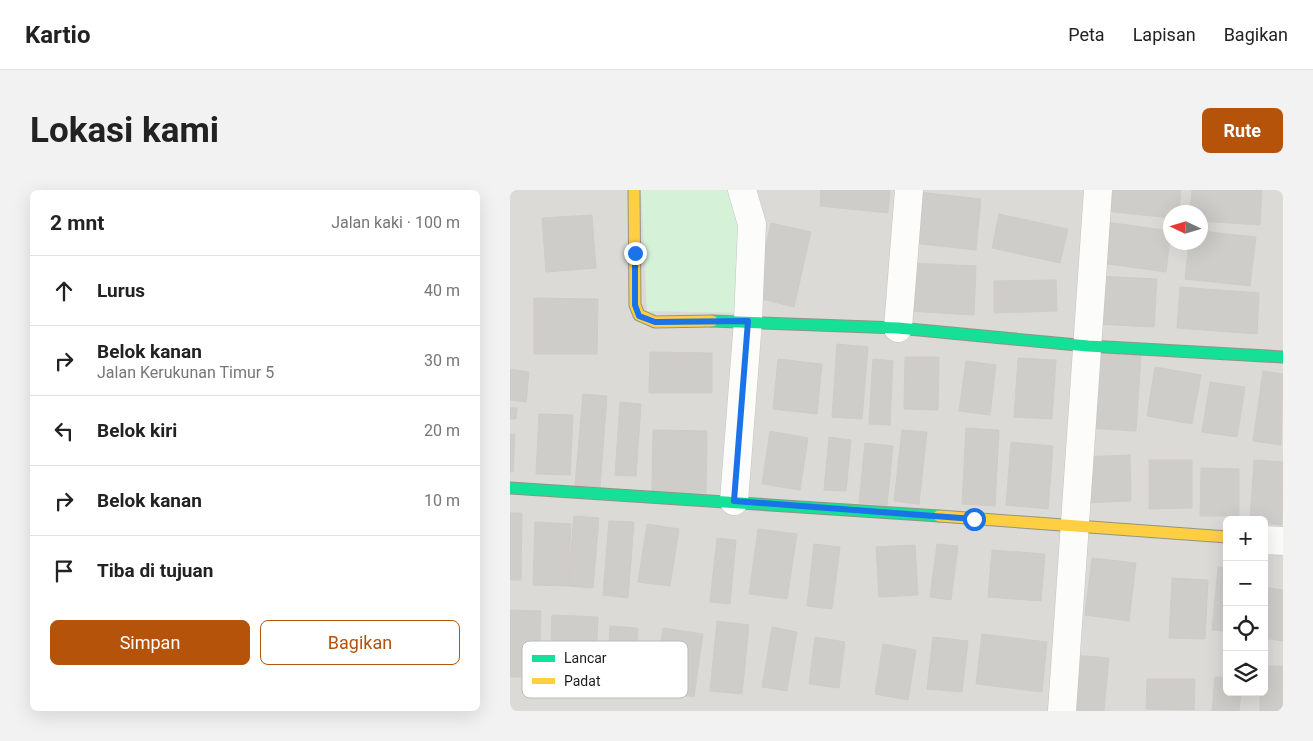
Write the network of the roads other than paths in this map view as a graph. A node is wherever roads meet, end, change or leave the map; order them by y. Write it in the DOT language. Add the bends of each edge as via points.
graph roads {
  1 [pos="634,190"];
  2 [pos="742,190"];
  3 [pos="909,190"];
  4 [pos="1098,190"];
  5 [pos="748,321"];
  6 [pos="898,328"];
  7 [pos="1088,346"];
  8 [pos="1283,357"];
  9 [pos="510,488"];
  10 [pos="734,501"];
  11 [pos="1074,527"];
  12 [pos="1223,537"];
  13 [pos="1268,540"];
  14 [pos="1283,541"];
  15 [pos="1062,711"];
  1 -- 5 [label="street" via="635,305 639,316 655,322"];
  2 -- 5 [label="street" via="752,224"];
  3 -- 6 [label="street"];
  4 -- 7 [label="street"];
  5 -- 6 [label="street"];
  5 -- 10 [label="street"];
  6 -- 7 [label="street"];
  7 -- 8 [label="street"];
  7 -- 11 [label="street"];
  9 -- 10 [label="street"];
  10 -- 11 [label="street"];
  11 -- 12 [label="street"];
  11 -- 15 [label="street"];
  13 -- 14 [label="street"];
}
